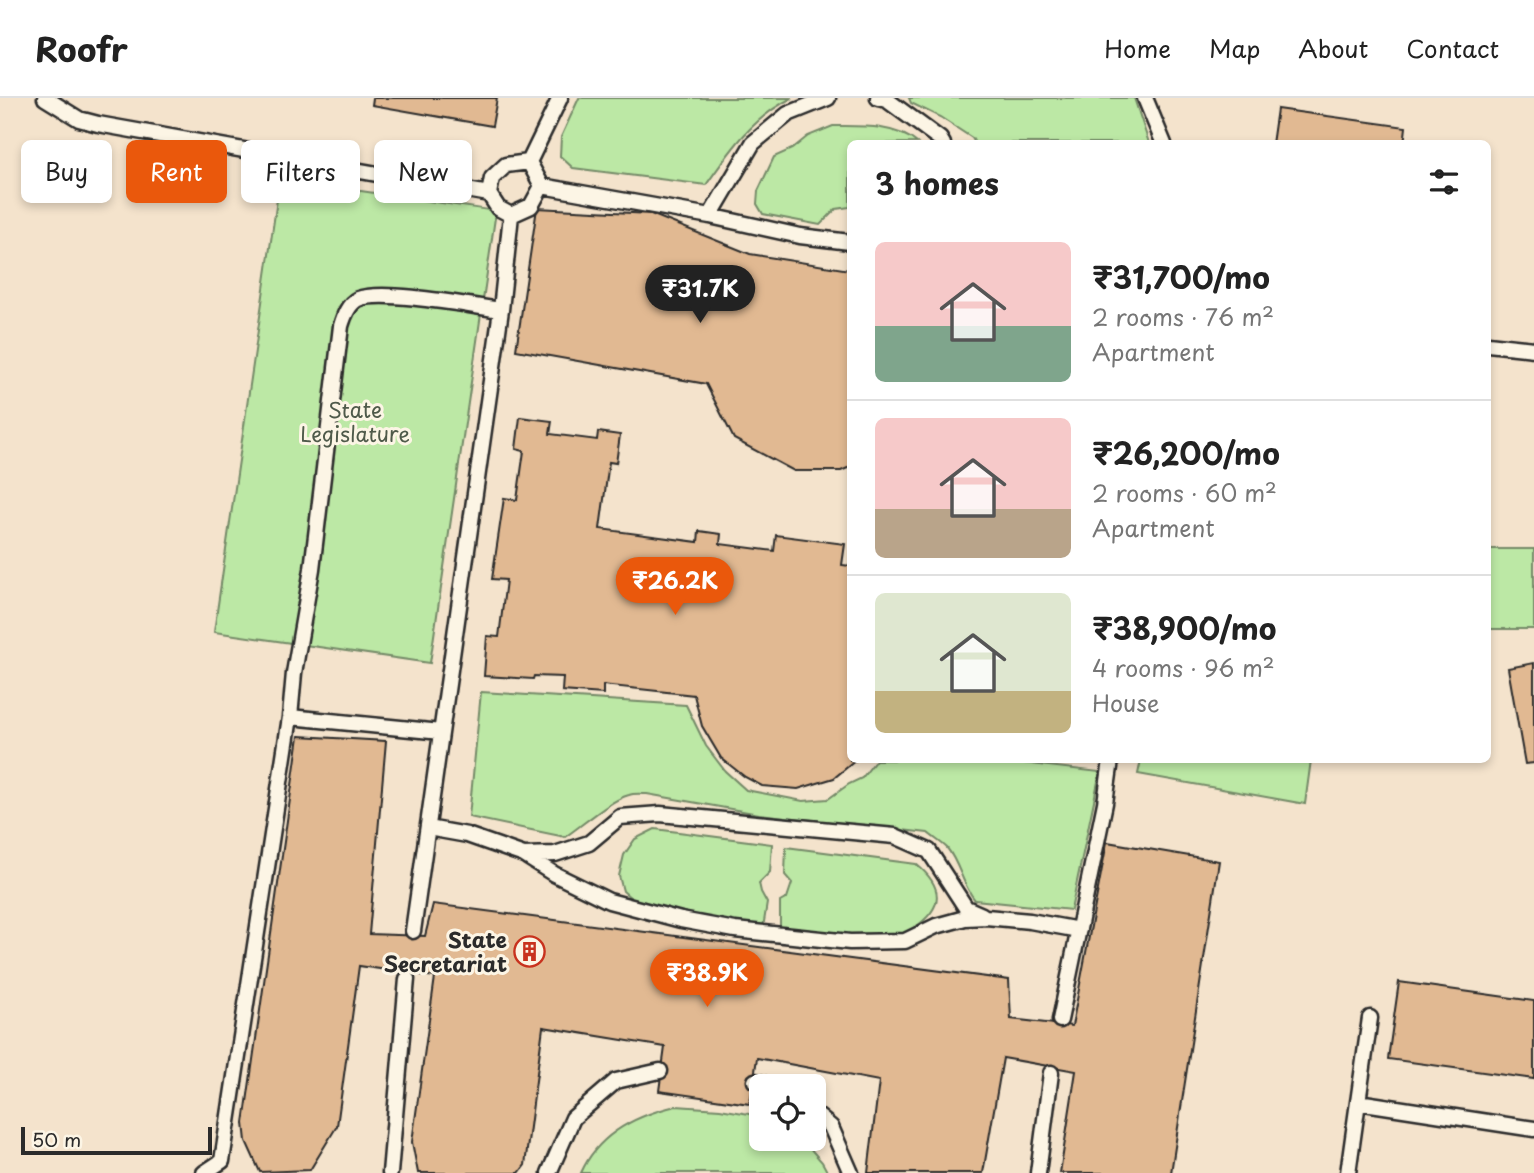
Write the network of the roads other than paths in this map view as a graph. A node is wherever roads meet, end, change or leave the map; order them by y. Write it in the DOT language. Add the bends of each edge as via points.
graph roads {
  1 [pos="45,98"];
  2 [pos="559,98"];
  3 [pos="828,98"];
  4 [pos="878,98"];
  5 [pos="1145,98"];
  6 [pos="941,140"];
  7 [pos="1162,140"];
  8 [pos="529,162"];
  9 [pos="542,186"];
  10 [pos="489,194"];
  11 [pos="511,215"];
  12 [pos="710,216"];
  13 [pos="847,242"];
  14 [pos="501,310"];
  15 [pos="1491,344"];
  16 [pos="1534,349"];
  17 [pos="290,717"];
  18 [pos="441,732"];
  19 [pos="1111,763"];
  20 [pos="428,828"];
  21 [pos="524,855"];
  22 [pos="986,917"];
  23 [pos="1079,930"];
  24 [pos="413,931"];
  25 [pos="407,979"];
  26 [pos="1370,1018"];
  27 [pos="1060,1020"];
  28 [pos="660,1072"];
  29 [pos="1051,1073"];
  30 [pos="1358,1102"];
  31 [pos="826,1123"];
  32 [pos="1534,1129"];
  33 [pos="204,1173"];
  34 [pos="390,1173"];
  35 [pos="549,1173"];
  36 [pos="851,1173"];
  37 [pos="1038,1173"];
  38 [pos="1348,1173"];
  1 -- 10 [label="lane" via="79,119 98,124"];
  2 -- 8 [label="lane"];
  3 -- 12 [label="lane" via="788,114 753,143"];
  4 -- 6 [label="lane"];
  5 -- 7 [label="lane"];
  8 -- 9 [label="lane"];
  8 -- 10 [label="lane" via="506,165 492,178"];
  9 -- 11 [label="lane" via="531,206"];
  9 -- 12 [label="lane"];
  10 -- 11 [label="lane" via="498,208"];
  11 -- 14 [label="lane"];
  12 -- 13 [label="lane"];
  14 -- 17 [label="lane" via="377,296 357,300 345,312"];
  14 -- 18 [label="lane"];
  15 -- 16 [label="lane"];
  17 -- 18 [label="lane"];
  17 -- 33 [label="lane" via="222,1161"];
  18 -- 20 [label="lane"];
  19 -- 23 [label="lane"];
  20 -- 21 [label="lane" via="467,835"];
  20 -- 24 [label="lane"];
  21 -- 22 [label="lane" via="609,901 735,930 850,942 905,941 946,923"];
  21 -- 22 [label="lane" via="555,854 589,843 620,817 660,814 895,836 929,851 966,908"];
  22 -- 23 [label="lane"];
  23 -- 27 [label="lane"];
  25 -- 34 [label="lane"];
  26 -- 30 [label="lane"];
  28 -- 35 [label="lane" via="616,1081 573,1118"];
  29 -- 37 [label="lane"];
  30 -- 32 [label="lane"];
  30 -- 38 [label="lane"];
  31 -- 36 [label="lane"];
}
